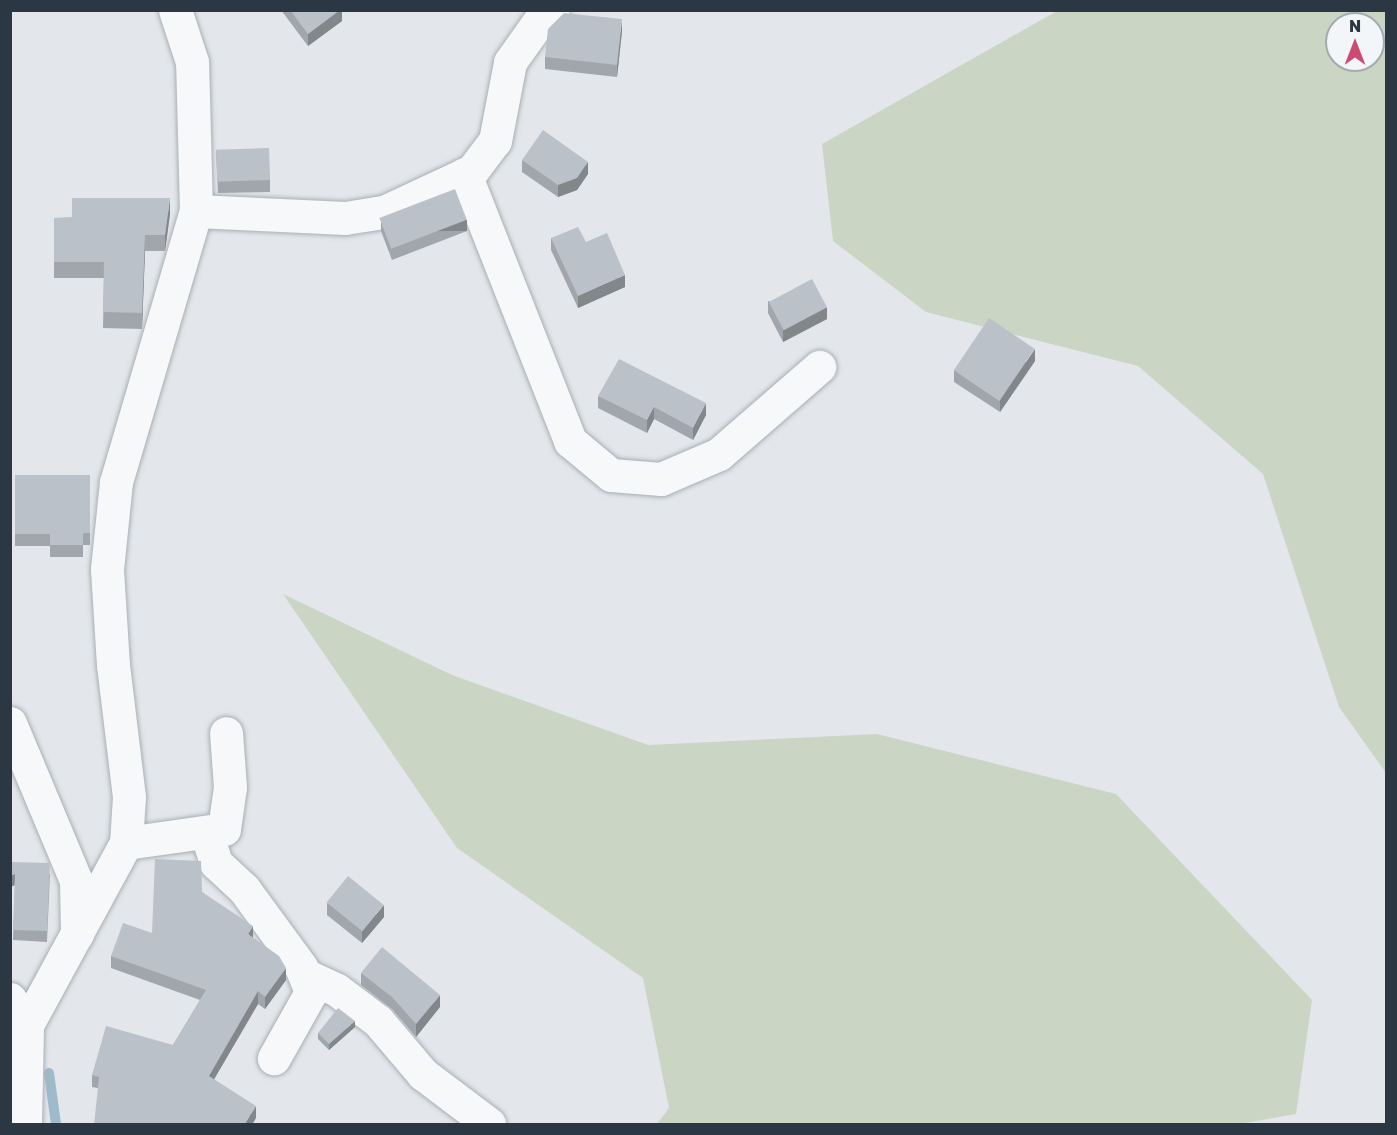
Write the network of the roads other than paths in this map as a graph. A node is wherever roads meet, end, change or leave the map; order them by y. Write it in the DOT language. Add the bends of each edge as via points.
graph roads {
  1 [pos="175,10"];
  2 [pos="554,10"];
  3 [pos="465,174"];
  4 [pos="196,211"];
  5 [pos="819,367"];
  6 [pos="10,723"];
  7 [pos="226,733"];
  8 [pos="206,832"];
  9 [pos="126,843"];
  10 [pos="77,936"];
  11 [pos="304,975"];
  12 [pos="19,1012"];
  13 [pos="274,1058"];
  14 [pos="25,1125"];
  15 [pos="489,1125"];
  1 -- 4 [label="street" via="192,62"];
  2 -- 3 [label="street" via="540,20 510,62 495,141"];
  3 -- 4 [label="street" via="384,212 345,218"];
  3 -- 5 [label="street" via="570,441 611,475 661,480 719,454"];
  4 -- 9 [label="street" via="116,482 107,569 113,665 129,797"];
  6 -- 10 [label="street" via="76,881"];
  7 -- 8 [label="street" via="230,787 224,829"];
  8 -- 9 [label="street"];
  8 -- 11 [label="street" via="216,863 244,889"];
  9 -- 10 [label="street"];
  10 -- 12 [label="street"];
  11 -- 13 [label="street" via="311,992"];
  11 -- 15 [label="street" via="337,990 378,1021 423,1074"];
  12 -- 14 [label="street"];
}
